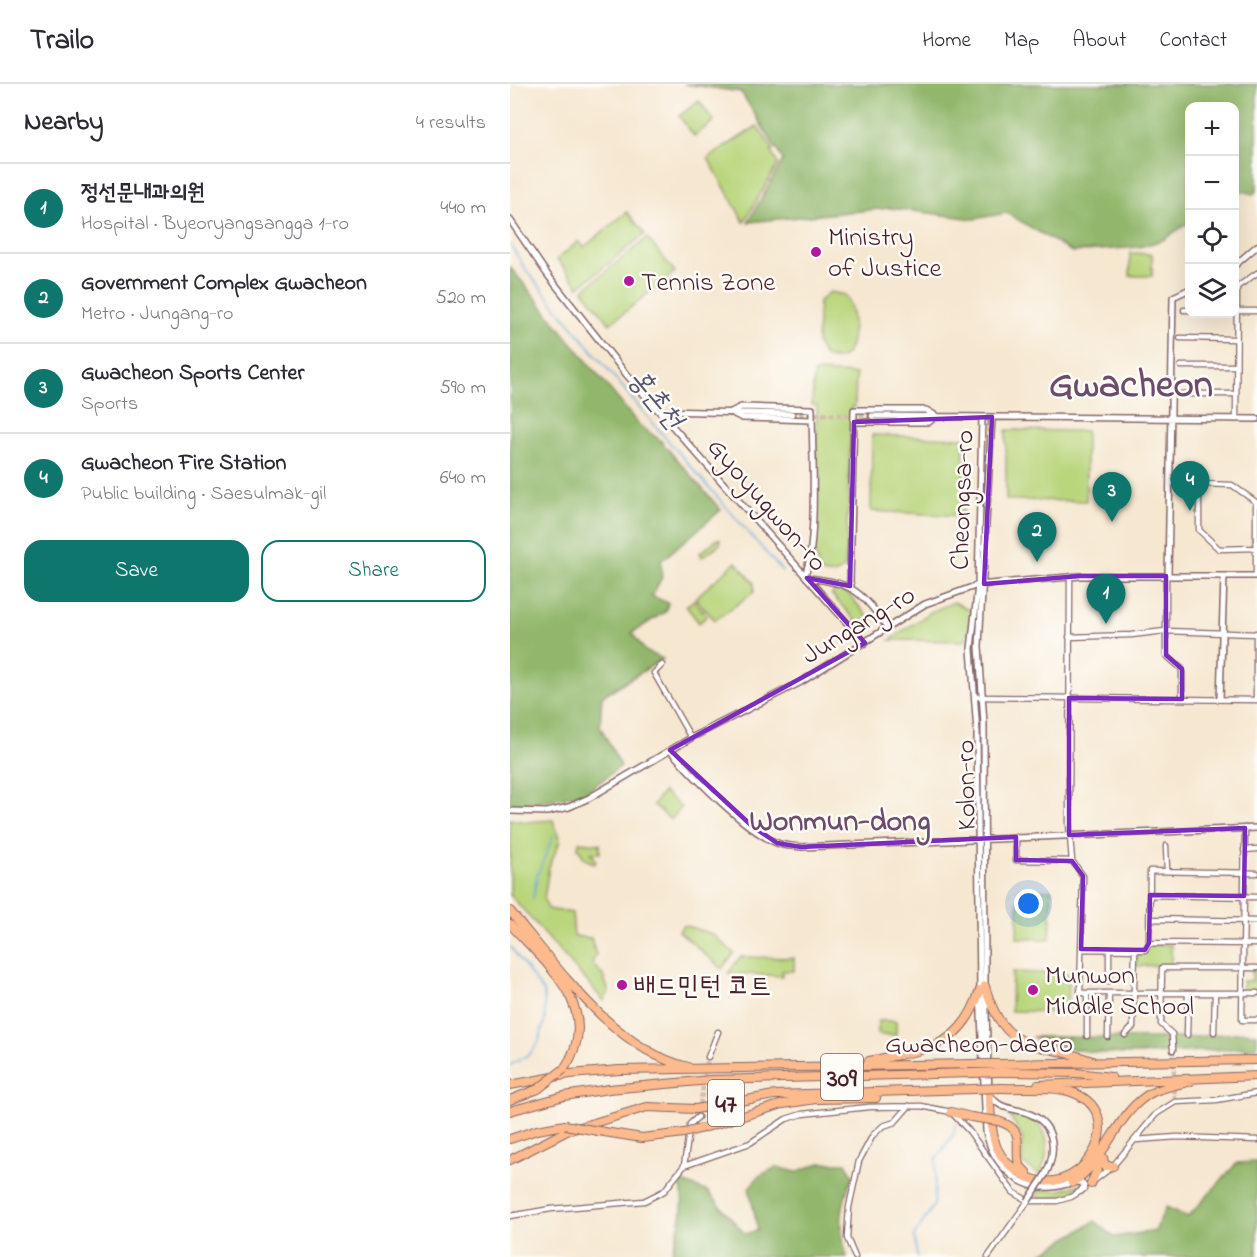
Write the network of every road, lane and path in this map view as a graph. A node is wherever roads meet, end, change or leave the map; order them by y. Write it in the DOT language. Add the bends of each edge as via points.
graph roads {
  1 [pos="510,220"];
  2 [pos="1257,246"];
  3 [pos="1236,264"];
  4 [pos="1257,273"];
  5 [pos="1239,286"];
  6 [pos="1185,291"];
  7 [pos="1239,311"];
  8 [pos="1257,311"];
  9 [pos="1236,318"];
  10 [pos="1180,338"];
  11 [pos="1236,339"];
  12 [pos="1180,366"];
  13 [pos="1236,366"];
  14 [pos="1180,394"];
  15 [pos="1235,394"];
  16 [pos="661,411"];
  17 [pos="729,413"];
  18 [pos="792,414"];
  19 [pos="873,416"];
  20 [pos="936,416"];
  21 [pos="982,417"];
  22 [pos="992,417"];
  23 [pos="1171,418"];
  24 [pos="1236,419"];
  25 [pos="1257,419"];
  26 [pos="812,420"];
  27 [pos="854,422"];
  28 [pos="1171,483"];
  29 [pos="1199,483"];
  30 [pos="1256,548"];
  31 [pos="1167,576"];
  32 [pos="1224,576"];
  33 [pos="1256,576"];
  34 [pos="806,577"];
  35 [pos="1070,577"];
  36 [pos="981,585"];
  37 [pos="851,586"];
  38 [pos="887,627"];
  39 [pos="1165,631"];
  40 [pos="1222,632"];
  41 [pos="1256,634"];
  42 [pos="1069,637"];
  43 [pos="865,643"];
  44 [pos="662,665"];
  45 [pos="983,696"];
  46 [pos="1069,696"];
  47 [pos="975,697"];
  48 [pos="1182,699"];
  49 [pos="1220,699"];
  50 [pos="1257,700"];
  51 [pos="691,738"];
  52 [pos="670,750"];
  53 [pos="510,811"];
  54 [pos="1245,828"];
  55 [pos="1257,828"];
  56 [pos="1070,835"];
  57 [pos="1016,837"];
  58 [pos="985,838"];
  59 [pos="977,839"];
  60 [pos="1166,846"];
  61 [pos="1257,849"];
  62 [pos="1244,850"];
  63 [pos="1072,861"];
  64 [pos="1167,871"];
  65 [pos="1244,872"];
  66 [pos="1257,873"];
  67 [pos="1150,895"];
  68 [pos="1244,897"];
  69 [pos="1257,897"];
  70 [pos="510,910"];
  71 [pos="1150,919"];
  72 [pos="1244,920"];
  73 [pos="1257,921"];
  74 [pos="510,924"];
  75 [pos="1149,943"];
  76 [pos="1243,944"];
  77 [pos="1257,944"];
  78 [pos="1081,949"];
  79 [pos="1109,950"];
  80 [pos="1136,950"];
  81 [pos="1243,968"];
  82 [pos="1257,968"];
  83 [pos="1109,981"];
  84 [pos="983,988"];
  85 [pos="1087,993"];
  86 [pos="1109,993"];
  87 [pos="1135,993"];
  88 [pos="1162,993"];
  89 [pos="1188,993"];
  90 [pos="1215,993"];
  91 [pos="1243,993"];
  92 [pos="1257,993"];
  93 [pos="1257,1020"];
  94 [pos="718,1032"];
  95 [pos="1214,1032"];
  96 [pos="1125,1035"];
  97 [pos="1187,1035"];
  98 [pos="1087,1036"];
  99 [pos="1108,1037"];
  100 [pos="1173,1050"];
  101 [pos="708,1057"];
  102 [pos="1257,1060"];
  103 [pos="1096,1063"];
  104 [pos="851,1065"];
  105 [pos="999,1068"];
  106 [pos="701,1070"];
  107 [pos="1257,1076"];
  108 [pos="1204,1078"];
  109 [pos="1134,1080"];
  110 [pos="510,1085"];
  111 [pos="1001,1088"];
  112 [pos="952,1091"];
  113 [pos="989,1093"];
  114 [pos="1257,1093"];
  115 [pos="510,1100"];
  116 [pos="909,1106"];
  117 [pos="510,1111"];
  118 [pos="951,1112"];
  119 [pos="971,1117"];
  120 [pos="698,1118"];
  121 [pos="962,1122"];
  122 [pos="510,1139"];
  123 [pos="1135,1140"];
  124 [pos="1257,1140"];
  125 [pos="1103,1153"];
  126 [pos="510,1160"];
  127 [pos="684,1166"];
  128 [pos="1113,1166"];
  129 [pos="1046,1178"];
  130 [pos="1072,1183"];
  131 [pos="1091,1184"];
  132 [pos="1081,1191"];
  133 [pos="1028,1201"];
  134 [pos="510,1216"];
  135 [pos="855,1257"];
  136 [pos="988,1257"];
  1 -- 16 [label="street, Gyoyugwon-ro" via="626,374"];
  2 -- 3 [label="street"];
  4 -- 5 [label="street"];
  6 -- 23 [label="street" via="1173,297"];
  7 -- 8 [label="street"];
  9 -- 11 [label="street"];
  10 -- 11 [label="street"];
  11 -- 13 [label="street"];
  12 -- 13 [label="street"];
  13 -- 15 [label="street"];
  14 -- 15 [label="street"];
  15 -- 24 [label="street"];
  16 -- 17 [label="street"];
  16 -- 34 [label="street, Gyoyugwon-ro"];
  17 -- 18 [label="street"];
  17 -- 26 [label="street" via="742,418"];
  17 -- 26 [label="street" via="741,407 812,409"];
  19 -- 20 [label="street"];
  20 -- 21 [label="street"];
  20 -- 27 [label="street" via="929,422"];
  20 -- 27 [label="street" via="926,410 855,410"];
  21 -- 22 [label="street"];
  21 -- 36 [label="street, Cheongsa-ro"];
  22 -- 23 [label="street"];
  22 -- 36 [label="street, Cheongsa-ro"];
  23 -- 24 [label="street"];
  23 -- 28 [label="street"];
  24 -- 25 [label="street"];
  26 -- 34 [label="street" via="811,541"];
  27 -- 37 [label="street"];
  28 -- 29 [label="street"];
  28 -- 31 [label="street"];
  29 -- 30 [label="street" via="1232,484 1256,502"];
  29 -- 30 [label="street" via="1199,530 1219,549"];
  30 -- 33 [label="street"];
  31 -- 32 [label="street, Jungang-ro"];
  31 -- 35 [label="street, Jungang-ro"];
  31 -- 39 [label="street"];
  32 -- 33 [label="street, Jungang-ro"];
  32 -- 40 [label="street"];
  34 -- 37 [label="street"];
  34 -- 43 [label="street, Gyoyugwon-ro"];
  35 -- 36 [label="street, Jungang-ro"];
  35 -- 42 [label="street"];
  36 -- 38 [label="street, Jungang-ro" via="925,604"];
  36 -- 45 [label="street, Kolon-ro"];
  36 -- 47 [label="street" via="971,649"];
  37 -- 38 [label="street"];
  38 -- 43 [label="street, Jungang-ro"];
  39 -- 40 [label="street"];
  39 -- 42 [label="street"];
  39 -- 48 [label="street" via="1166,655 1182,669"];
  40 -- 41 [label="street"];
  40 -- 49 [label="street"];
  41 -- 50 [label="street"];
  42 -- 46 [label="street"];
  43 -- 51 [label="street, Jungang-ro" via="801,682"];
  44 -- 51 [label="street" via="654,673"];
  45 -- 46 [label="street"];
  45 -- 47 [label="street"];
  45 -- 58 [label="street, Kolon-ro"];
  46 -- 48 [label="street"];
  46 -- 56 [label="street"];
  47 -- 59 [label="street"];
  48 -- 49 [label="street"];
  49 -- 50 [label="street"];
  51 -- 52 [label="street, Jungang-ro"];
  52 -- 53 [label="street, Jungang-ro" via="569,807 547,812"];
  52 -- 59 [label="street" via="734,812 777,843 801,847"];
  54 -- 55 [label="street"];
  54 -- 56 [label="street"];
  54 -- 62 [label="street"];
  56 -- 57 [label="street"];
  56 -- 63 [label="street"];
  57 -- 58 [label="street"];
  57 -- 63 [label="street" via="1016,860"];
  58 -- 59 [label="street"];
  58 -- 84 [label="street, Kolon-ro"];
  59 -- 84 [label="street"];
  60 -- 64 [label="street"];
  61 -- 62 [label="street"];
  62 -- 65 [label="street"];
  63 -- 78 [label="street" via="1083,876"];
  64 -- 65 [label="street"];
  64 -- 67 [label="street" via="1150,871"];
  65 -- 66 [label="street"];
  65 -- 68 [label="street"];
  67 -- 68 [label="street"];
  67 -- 71 [label="street"];
  68 -- 69 [label="street"];
  68 -- 72 [label="street"];
  70 -- 106 [label="highway, 47" via="624,1036 645,1052"];
  71 -- 72 [label="street"];
  71 -- 75 [label="street"];
  72 -- 73 [label="street"];
  72 -- 76 [label="street"];
  74 -- 115 [label="highway, bridge" via="555,974 574,1004 578,1038 564,1069 538,1089"];
  75 -- 76 [label="street"];
  75 -- 80 [label="street" via="1145,950"];
  76 -- 77 [label="street"];
  76 -- 81 [label="street"];
  78 -- 79 [label="street"];
  78 -- 85 [label="street" via="1080,993"];
  79 -- 80 [label="street"];
  79 -- 83 [label="street"];
  80 -- 87 [label="street"];
  81 -- 82 [label="street"];
  81 -- 88 [label="street" via="1162,968"];
  81 -- 91 [label="street"];
  84 -- 103 [label="highway" via="991,1007 1014,1036 1042,1050"];
  84 -- 104 [label="highway" via="967,1020 944,1042 919,1052"];
  84 -- 113 [label="street"];
  84 -- 130 [label="street" via="989,1145 1003,1167 1024,1183 1053,1187"];
  85 -- 86 [label="street"];
  85 -- 98 [label="street"];
  86 -- 87 [label="street"];
  86 -- 99 [label="street"];
  87 -- 88 [label="street"];
  87 -- 96 [label="street" via="1133,1027"];
  88 -- 89 [label="street"];
  88 -- 100 [label="street" via="1161,1024 1172,1034"];
  89 -- 90 [label="street"];
  89 -- 97 [label="street"];
  90 -- 91 [label="street"];
  90 -- 95 [label="street"];
  91 -- 92 [label="street"];
  91 -- 93 [label="street" via="1242,1020"];
  94 -- 101 [label="street"];
  102 -- 103 [label="highway, Gwacheon-daero / 47"];
  103 -- 105 [label="highway, Gwacheon-daero / 47"];
  104 -- 105 [label="highway, Gwacheon-daero / 47, bridge" via="972,1064"];
  104 -- 106 [label="highway, Gwacheon-daero / 47"];
  105 -- 109 [label="highway, 309"];
  105 -- 117 [label="highway, 309, bridge" via="973,1073 711,1080 564,1095"];
  106 -- 110 [label="highway, 47" via="570,1074"];
  107 -- 108 [label="highway, Gwacheon-daero / 47"];
  108 -- 109 [label="highway, Gwacheon-daero / 47"];
  108 -- 125 [label="highway" via="1151,1093 1139,1102"];
  109 -- 111 [label="highway, Gwacheon-daero / 47"];
  111 -- 112 [label="highway, Gwacheon-daero / 47, bridge"];
  111 -- 129 [label="highway" via="1073,1093 1086,1100 1099,1120 1098,1144 1089,1161 1071,1176"];
  112 -- 122 [label="highway, bridge" via="934,1096 816,1099 765,1108 684,1133 642,1138 565,1125"];
  112 -- 126 [label="highway, 47" via="774,1095 696,1108 647,1107 567,1131"];
  113 -- 129 [label="highway" via="993,1132 1002,1157 1029,1178"];
  113 -- 129 [label="street" via="997,1104 1029,1114 1047,1129 1054,1148"];
  114 -- 123 [label="street" via="1175,1102 1156,1114"];
  116 -- 118 [label="street"];
  116 -- 127 [label="street" via="802,1114 786,1119 750,1143"];
  116 -- 135 [label="street" via="895,1122 883,1126 873,1136 859,1161 847,1238"];
  118 -- 119 [label="highway"];
  118 -- 121 [label="street"];
  119 -- 121 [label="highway"];
  119 -- 129 [label="highway, bridge" via="1007,1124 1018,1138 1019,1165 1034,1176"];
  120 -- 127 [label="street" via="690,1124"];
  121 -- 133 [label="street" via="999,1177"];
  123 -- 124 [label="street"];
  123 -- 128 [label="street"];
  125 -- 128 [label="highway" via="1105,1166"];
  125 -- 130 [label="highway"];
  125 -- 131 [label="highway"];
  127 -- 134 [label="street" via="664,1191 644,1202"];
  128 -- 131 [label="street"];
  129 -- 133 [label="street, bridge"];
  130 -- 132 [label="street" via="1084,1184"];
  131 -- 132 [label="street"];
  132 -- 133 [label="street" via="1057,1201"];
  133 -- 136 [label="street"];
}
